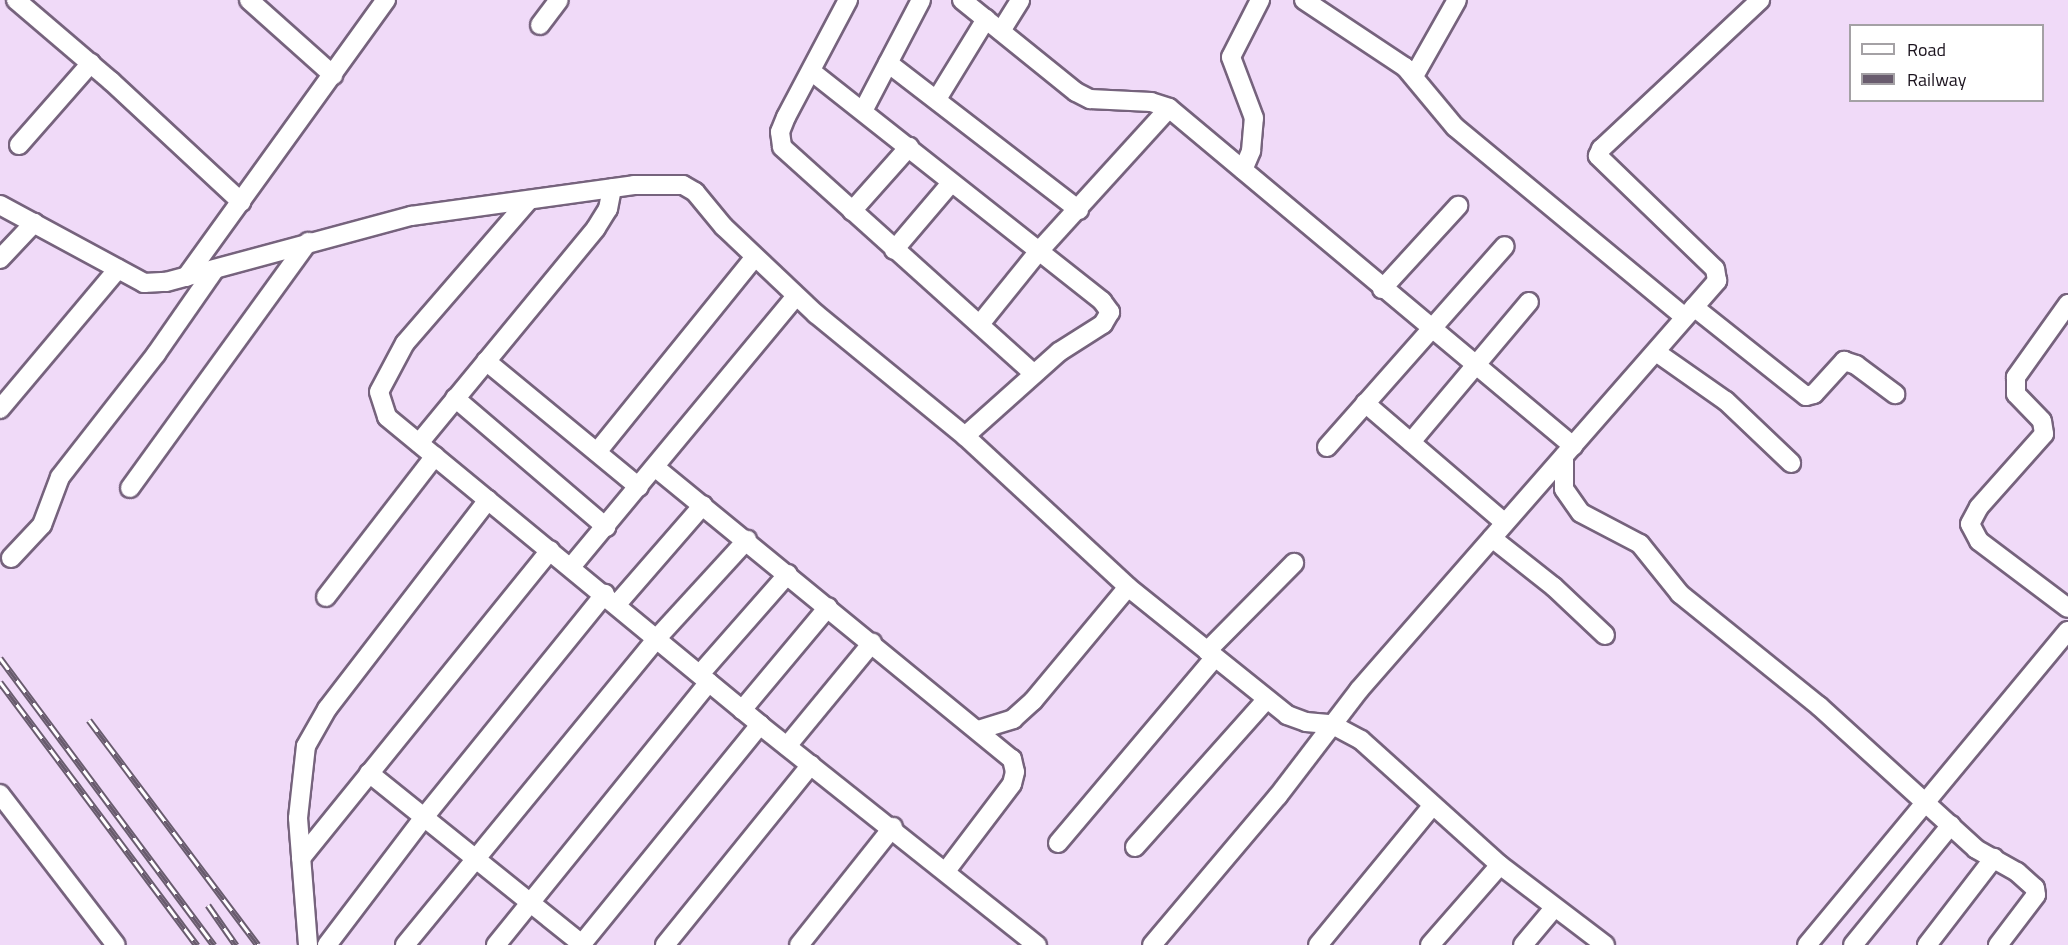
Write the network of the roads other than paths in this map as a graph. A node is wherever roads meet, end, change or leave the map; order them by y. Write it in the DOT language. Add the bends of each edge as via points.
graph roads {
  1 [pos="16,0"];
  2 [pos="249,0"];
  3 [pos="386,0"];
  4 [pos="560,0"];
  5 [pos="848,0"];
  6 [pos="921,0"];
  7 [pos="962,0"];
  8 [pos="1020,0"];
  9 [pos="1260,0"];
  10 [pos="1304,0"];
  11 [pos="1457,0"];
  12 [pos="1760,0"];
  13 [pos="1323,5"];
  14 [pos="986,19"];
  15 [pos="540,25"];
  16 [pos="1001,31"];
  17 [pos="91,63"];
  18 [pos="888,63"];
  19 [pos="811,70"];
  20 [pos="333,75"];
  21 [pos="1414,76"];
  22 [pos="937,99"];
  23 [pos="1169,108"];
  24 [pos="863,111"];
  25 [pos="19,145"];
  26 [pos="909,147"];
  27 [pos="1243,170"];
  28 [pos="951,183"];
  29 [pos="612,188"];
  30 [pos="529,200"];
  31 [pos="241,201"];
  32 [pos="0,205"];
  33 [pos="1458,206"];
  34 [pos="1079,210"];
  35 [pos="852,211"];
  36 [pos="34,223"];
  37 [pos="308,242"];
  38 [pos="1505,246"];
  39 [pos="894,250"];
  40 [pos="1039,252"];
  41 [pos="755,257"];
  42 [pos="0,259"];
  43 [pos="215,268"];
  44 [pos="118,269"];
  45 [pos="186,277"];
  46 [pos="1382,289"];
  47 [pos="796,296"];
  48 [pos="1529,302"];
  49 [pos="2068,303"];
  50 [pos="1690,312"];
  51 [pos="980,324"];
  52 [pos="1430,329"];
  53 [pos="1656,352"];
  54 [pos="486,361"];
  55 [pos="1474,364"];
  56 [pos="1034,374"];
  57 [pos="1895,394"];
  58 [pos="455,398"];
  59 [pos="1365,403"];
  60 [pos="0,409"];
  61 [pos="965,436"];
  62 [pos="1411,442"];
  63 [pos="419,443"];
  64 [pos="1327,447"];
  65 [pos="1568,451"];
  66 [pos="597,452"];
  67 [pos="435,456"];
  68 [pos="1791,463"];
  69 [pos="656,468"];
  70 [pos="639,487"];
  71 [pos="130,488"];
  72 [pos="488,500"];
  73 [pos="703,505"];
  74 [pos="1505,523"];
  75 [pos="606,527"];
  76 [pos="1492,538"];
  77 [pos="747,540"];
  78 [pos="550,550"];
  79 [pos="11,558"];
  80 [pos="1294,562"];
  81 [pos="572,567"];
  82 [pos="788,574"];
  83 [pos="1128,587"];
  84 [pos="326,597"];
  85 [pos="611,599"];
  86 [pos="828,607"];
  87 [pos="2068,608"];
  88 [pos="2068,631"];
  89 [pos="1605,635"];
  90 [pos="658,637"];
  91 [pos="872,643"];
  92 [pos="1211,654"];
  93 [pos="705,678"];
  94 [pos="1267,699"];
  95 [pos="742,710"];
  96 [pos="1331,724"];
  97 [pos="760,725"];
  98 [pos="978,730"];
  99 [pos="787,746"];
  100 [pos="811,765"];
  101 [pos="369,773"];
  102 [pos="0,794"];
  103 [pos="1926,800"];
  104 [pos="1433,805"];
  105 [pos="425,816"];
  106 [pos="1951,825"];
  107 [pos="893,827"];
  108 [pos="1058,843"];
  109 [pos="1136,848"];
  110 [pos="301,858"];
  111 [pos="1994,858"];
  112 [pos="478,860"];
  113 [pos="1500,865"];
  114 [pos="946,870"];
  115 [pos="530,902"];
  116 [pos="1554,908"];
  117 [pos="116,945"];
  118 [pos="308,945"];
  119 [pos="327,945"];
  120 [pos="405,945"];
  121 [pos="496,945"];
  122 [pos="582,945"];
  123 [pos="665,945"];
  124 [pos="799,945"];
  125 [pos="1037,945"];
  126 [pos="1152,945"];
  127 [pos="1318,945"];
  128 [pos="1430,945"];
  129 [pos="1522,945"];
  130 [pos="1603,945"];
  131 [pos="1807,945"];
  132 [pos="1853,945"];
  133 [pos="1927,945"];
  134 [pos="1998,945"];
  1 -- 17 [label="street"];
  2 -- 20 [label="street"];
  3 -- 20 [label="street"];
  4 -- 15 [label="street"];
  5 -- 19 [label="street"];
  6 -- 18 [label="street"];
  7 -- 14 [label="street"];
  8 -- 16 [label="street"];
  9 -- 27 [label="street" via="1231,57 1254,118 1251,151"];
  10 -- 13 [label="street"];
  11 -- 21 [label="street"];
  12 -- 50 [label="street" via="1598,156 1718,273 1717,280"];
  13 -- 21 [label="street"];
  14 -- 16 [label="street"];
  14 -- 22 [label="street"];
  16 -- 23 [label="street" via="1060,81 1090,99 1151,102"];
  17 -- 25 [label="street"];
  17 -- 31 [label="street"];
  18 -- 22 [label="street"];
  18 -- 24 [label="street"];
  19 -- 24 [label="street"];
  19 -- 35 [label="street" via="783,125 782,147"];
  20 -- 31 [label="street"];
  21 -- 50 [label="street" via="1455,127"];
  22 -- 34 [label="street"];
  23 -- 27 [label="street"];
  23 -- 34 [label="street"];
  24 -- 26 [label="street"];
  26 -- 28 [label="street"];
  26 -- 35 [label="street"];
  27 -- 46 [label="street"];
  28 -- 39 [label="street"];
  28 -- 40 [label="street"];
  29 -- 30 [label="street"];
  29 -- 41 [label="street" via="683,185 695,192"];
  29 -- 54 [label="street" via="608,210 596,228"];
  30 -- 37 [label="street" via="411,216"];
  30 -- 63 [label="street" via="405,343 382,382 379,392 387,417"];
  31 -- 45 [label="street"];
  32 -- 36 [label="street"];
  33 -- 46 [label="street"];
  34 -- 40 [label="street"];
  35 -- 39 [label="street"];
  36 -- 42 [label="street"];
  36 -- 44 [label="street"];
  37 -- 43 [label="street"];
  37 -- 71 [label="street"];
  38 -- 52 [label="street"];
  39 -- 51 [label="street"];
  40 -- 51 [label="street"];
  40 -- 56 [label="street" via="1102,301 1110,312 1103,324 1070,343"];
  41 -- 47 [label="street"];
  41 -- 66 [label="street"];
  43 -- 45 [label="street"];
  43 -- 79 [label="street" via="156,354 60,477 42,525"];
  44 -- 45 [label="street" via="144,283"];
  44 -- 60 [label="street"];
  46 -- 52 [label="street"];
  47 -- 61 [label="street"];
  47 -- 69 [label="street"];
  48 -- 55 [label="street"];
  49 -- 87 [label="street" via="2016,377 2016,394 2042,421 2044,434 1979,507 1970,524 1979,541"];
  50 -- 53 [label="street"];
  50 -- 57 [label="street" via="1806,396 1814,394 1844,361 1856,365"];
  51 -- 56 [label="street"];
  52 -- 55 [label="street"];
  52 -- 59 [label="street"];
  53 -- 65 [label="street"];
  53 -- 68 [label="street" via="1726,401"];
  54 -- 58 [label="street"];
  54 -- 66 [label="street"];
  55 -- 62 [label="street"];
  55 -- 65 [label="street"];
  56 -- 61 [label="street"];
  58 -- 63 [label="street"];
  58 -- 75 [label="street"];
  59 -- 62 [label="street"];
  59 -- 64 [label="street"];
  61 -- 83 [label="street"];
  62 -- 74 [label="street"];
  63 -- 67 [label="street"];
  65 -- 74 [label="street"];
  65 -- 103 [label="street" via="1564,489 1581,513 1640,544 1680,594"];
  66 -- 70 [label="street"];
  67 -- 72 [label="street"];
  67 -- 84 [label="street"];
  69 -- 70 [label="street"];
  69 -- 73 [label="street"];
  70 -- 75 [label="street"];
  72 -- 78 [label="street"];
  72 -- 110 [label="street" via="312,731 301,768"];
  73 -- 77 [label="street"];
  73 -- 85 [label="street"];
  74 -- 76 [label="street"];
  75 -- 81 [label="street"];
  76 -- 89 [label="street" via="1554,587"];
  76 -- 96 [label="street"];
  77 -- 82 [label="street"];
  77 -- 90 [label="street"];
  78 -- 81 [label="street"];
  78 -- 101 [label="street"];
  80 -- 92 [label="street"];
  81 -- 85 [label="street"];
  82 -- 86 [label="street"];
  82 -- 93 [label="street"];
  83 -- 92 [label="street"];
  83 -- 98 [label="street" via="1033,701 1013,719"];
  85 -- 90 [label="street"];
  85 -- 105 [label="street"];
  86 -- 91 [label="street"];
  86 -- 95 [label="street"];
  88 -- 103 [label="street"];
  90 -- 93 [label="street"];
  90 -- 112 [label="street"];
  91 -- 98 [label="street"];
  91 -- 99 [label="street"];
  92 -- 94 [label="street"];
  92 -- 108 [label="street"];
  93 -- 95 [label="street"];
  93 -- 115 [label="street"];
  94 -- 96 [label="street" via="1287,715 1306,722"];
  94 -- 109 [label="street"];
  95 -- 97 [label="street"];
  96 -- 104 [label="street" via="1361,740"];
  96 -- 126 [label="street" via="1278,796"];
  97 -- 99 [label="street"];
  97 -- 122 [label="street"];
  98 -- 114 [label="street" via="1012,759 1015,778"];
  99 -- 100 [label="street"];
  100 -- 107 [label="street"];
  100 -- 123 [label="street"];
  101 -- 105 [label="street"];
  101 -- 110 [label="street"];
  102 -- 117 [label="street"];
  103 -- 106 [label="street"];
  103 -- 131 [label="street"];
  104 -- 113 [label="street"];
  104 -- 127 [label="street"];
  105 -- 112 [label="street"];
  105 -- 119 [label="street"];
  106 -- 111 [label="street" via="1976,849"];
  106 -- 132 [label="street"];
  107 -- 114 [label="street"];
  107 -- 124 [label="street"];
  110 -- 118 [label="street"];
  111 -- 133 [label="street"];
  111 -- 134 [label="street" via="2025,878 2037,893"];
  112 -- 115 [label="street"];
  112 -- 120 [label="street"];
  113 -- 116 [label="street"];
  113 -- 128 [label="street"];
  114 -- 125 [label="street"];
  115 -- 121 [label="street"];
  115 -- 122 [label="street"];
  116 -- 129 [label="street"];
  116 -- 130 [label="street"];
}
